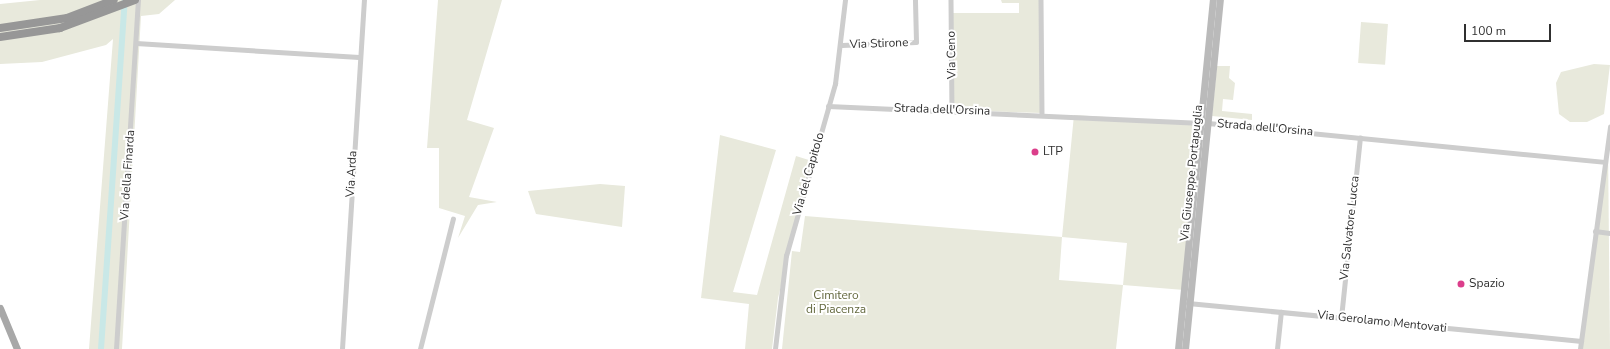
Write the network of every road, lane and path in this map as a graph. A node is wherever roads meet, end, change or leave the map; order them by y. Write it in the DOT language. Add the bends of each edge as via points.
graph roads {
  1 [pos="114,0"];
  2 [pos="135,0"];
  3 [pos="138,0"];
  4 [pos="364,0"];
  5 [pos="845,0"];
  6 [pos="915,0"];
  7 [pos="951,0"];
  8 [pos="1042,0"];
  9 [pos="1213,0"];
  10 [pos="1220,0"];
  11 [pos="0,28"];
  12 [pos="0,37"];
  13 [pos="136,43"];
  14 [pos="842,45"];
  15 [pos="359,57"];
  16 [pos="828,106"];
  17 [pos="952,110"];
  18 [pos="1042,113"];
  19 [pos="1204,123"];
  20 [pos="1610,127"];
  21 [pos="1360,138"];
  22 [pos="1604,162"];
  23 [pos="453,219"];
  24 [pos="1595,230"];
  25 [pos="1610,233"];
  26 [pos="1186,302"];
  27 [pos="0,308"];
  28 [pos="1281,312"];
  29 [pos="1340,318"];
  30 [pos="1581,341"];
  31 [pos="17,349"];
  32 [pos="116,349"];
  33 [pos="342,349"];
  34 [pos="420,349"];
  35 [pos="775,349"];
  36 [pos="1178,349"];
  37 [pos="1185,349"];
  38 [pos="1277,349"];
  39 [pos="1580,349"];
  1 -- 11 [label="highway" via="67,18"];
  2 -- 12 [label="highway" via="60,28"];
  3 -- 13 [label="street, Via della Finarda"];
  4 -- 15 [label="street, Via Arda"];
  5 -- 14 [label="street, Via del Capitolo"];
  6 -- 14 [label="street, Via Stirone" via="916,42"];
  7 -- 17 [label="street, Via Ceno"];
  8 -- 18 [label="street"];
  9 -- 19 [label="main road, Via Giuseppe Portapuglia"];
  10 -- 19 [label="main road, Via Giuseppe Portapuglia"];
  13 -- 15 [label="street"];
  13 -- 32 [label="street, Via della Finarda"];
  14 -- 16 [label="street, Via del Capitolo"];
  15 -- 33 [label="street, Via Arda"];
  16 -- 17 [label="street, Strada dell'Orsina"];
  16 -- 35 [label="street, Via del Capitolo" via="786,256"];
  17 -- 18 [label="street, Strada dell'Orsina"];
  18 -- 19 [label="street, Strada dell'Orsina"];
  19 -- 21 [label="street, Strada dell'Orsina"];
  19 -- 26 [label="main road, Via Giuseppe Portapuglia"];
  20 -- 22 [label="street"];
  21 -- 22 [label="street, Strada dell'Orsina"];
  21 -- 29 [label="street, Via Salvatore Lucca"];
  22 -- 24 [label="street"];
  23 -- 34 [label="street"];
  24 -- 25 [label="street"];
  24 -- 30 [label="street"];
  26 -- 28 [label="street, Via Gerolamo Mentovati"];
  26 -- 36 [label="main road, Via Giuseppe Portapuglia"];
  26 -- 37 [label="main road, Via Giuseppe Portapuglia"];
  27 -- 31 [label="main road"];
  28 -- 29 [label="street, Via Gerolamo Mentovati"];
  28 -- 38 [label="street"];
  29 -- 30 [label="street, Via Gerolamo Mentovati"];
  30 -- 39 [label="street"];
}
